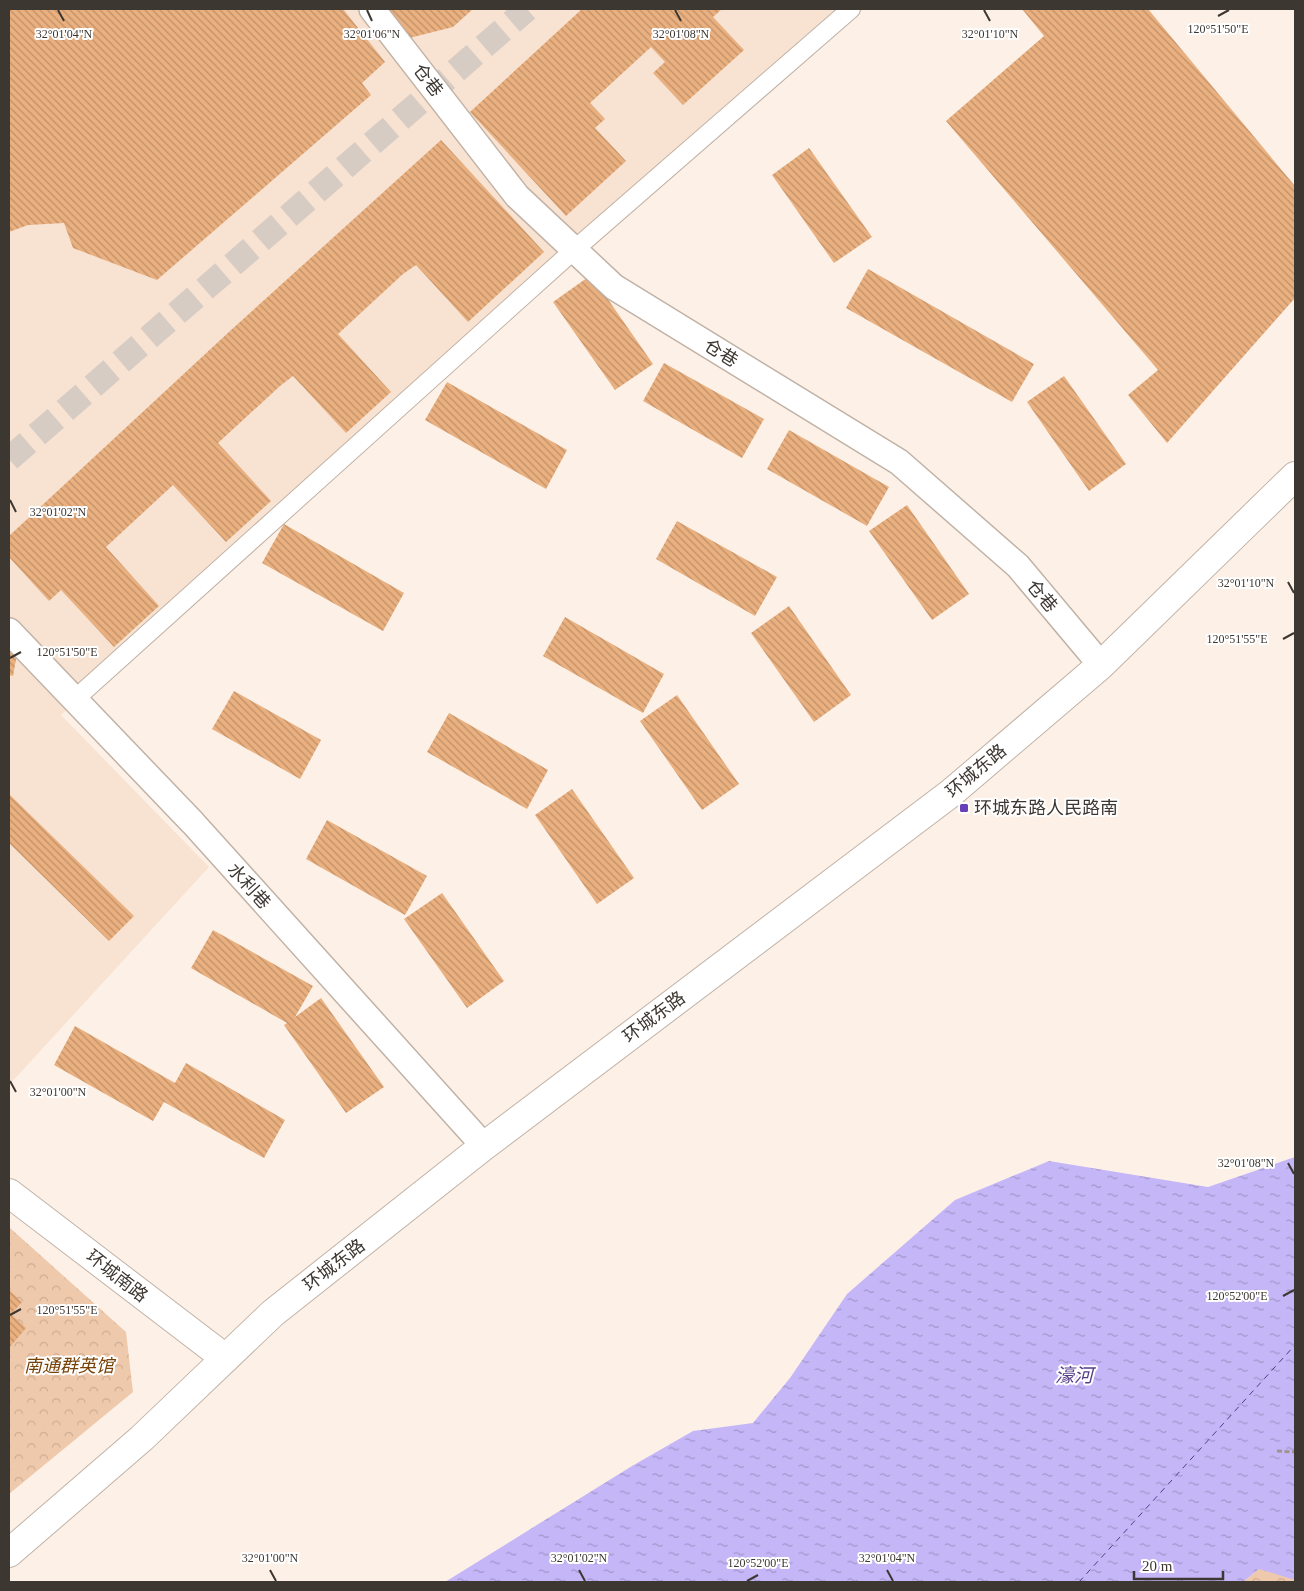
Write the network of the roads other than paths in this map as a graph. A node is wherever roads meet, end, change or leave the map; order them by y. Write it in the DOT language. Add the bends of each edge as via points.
graph roads {
  1 [pos="372,9"];
  2 [pos="851,9"];
  3 [pos="574,250"];
  4 [pos="1295,476"];
  5 [pos="9,631"];
  6 [pos="1101,665"];
  7 [pos="74,700"];
  8 [pos="484,1146"];
  9 [pos="9,1193"];
  10 [pos="225,1358"];
  11 [pos="9,1554"];
  1 -- 3 [label="street, 仓巷" via="517,196"];
  2 -- 3 [label="lane"];
  3 -- 6 [label="street, 仓巷" via="614,287 899,462 1018,566"];
  3 -- 7 [label="lane"];
  4 -- 6 [label="street, 环城东路"];
  5 -- 7 [label="street, 水利巷"];
  6 -- 8 [label="street, 环城东路" via="951,792"];
  7 -- 8 [label="street, 水利巷" via="192,823"];
  8 -- 10 [label="street, 环城东路" via="273,1313"];
  9 -- 10 [label="street, 环城南路"];
  10 -- 11 [label="street, 环城东路" via="142,1438"];
}
